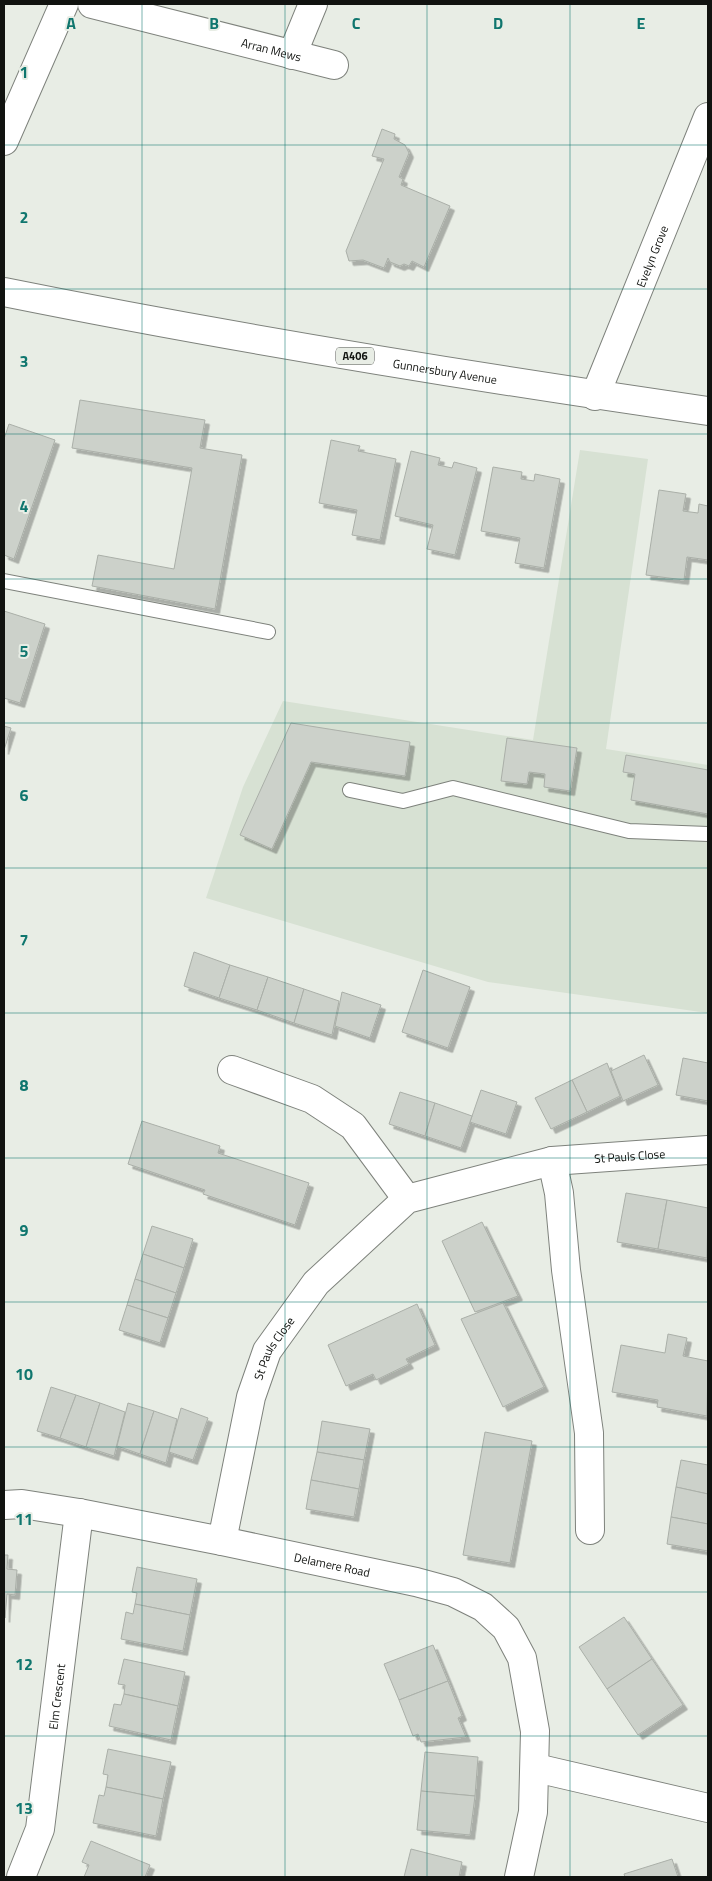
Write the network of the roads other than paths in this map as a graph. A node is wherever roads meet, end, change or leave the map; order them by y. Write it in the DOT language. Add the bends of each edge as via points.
graph roads {
  1 [pos="64,4"];
  2 [pos="92,4"];
  3 [pos="314,4"];
  4 [pos="292,55"];
  5 [pos="334,66"];
  6 [pos="708,117"];
  7 [pos="4,141"];
  8 [pos="4,292"];
  9 [pos="595,396"];
  10 [pos="708,411"];
  11 [pos="4,581"];
  12 [pos="268,632"];
  13 [pos="350,790"];
  14 [pos="708,834"];
  15 [pos="232,1070"];
  16 [pos="708,1150"];
  17 [pos="552,1161"];
  18 [pos="407,1199"];
  19 [pos="4,1505"];
  20 [pos="79,1513"];
  21 [pos="590,1530"];
  22 [pos="222,1541"];
  23 [pos="536,1768"];
  24 [pos="708,1808"];
  25 [pos="21,1877"];
  26 [pos="519,1877"];
  1 -- 7 [label="main road"];
  2 -- 4 [label="main road, Arran Mews"];
  3 -- 4 [label="main road"];
  4 -- 5 [label="main road, Arran Mews"];
  6 -- 9 [label="main road, Evelyn Grove"];
  8 -- 9 [label="main road, Gunnersbury Avenue / A406" via="159,324"];
  9 -- 10 [label="main road, Gunnersbury Avenue / A406"];
  11 -- 12 [label="lane"];
  13 -- 14 [label="lane" via="403,801 453,788 629,831"];
  15 -- 18 [label="main road" via="312,1099 353,1126"];
  16 -- 17 [label="main road, St Pauls Close"];
  17 -- 18 [label="main road, St Pauls Close"];
  17 -- 21 [label="main road" via="559,1193 566,1270 589,1433"];
  18 -- 22 [label="main road, St Pauls Close" via="316,1283 268,1351 251,1397"];
  19 -- 20 [label="main road, Delamere Road" via="22,1504"];
  20 -- 22 [label="main road, Delamere Road"];
  20 -- 25 [label="main road, Elm Crescent" via="40,1829"];
  22 -- 23 [label="main road, Delamere Road" via="416,1582 453,1592 483,1607 506,1628 522,1658 536,1731"];
  23 -- 24 [label="main road"];
  23 -- 26 [label="main road, Delamere Road" via="533,1812"];
}
